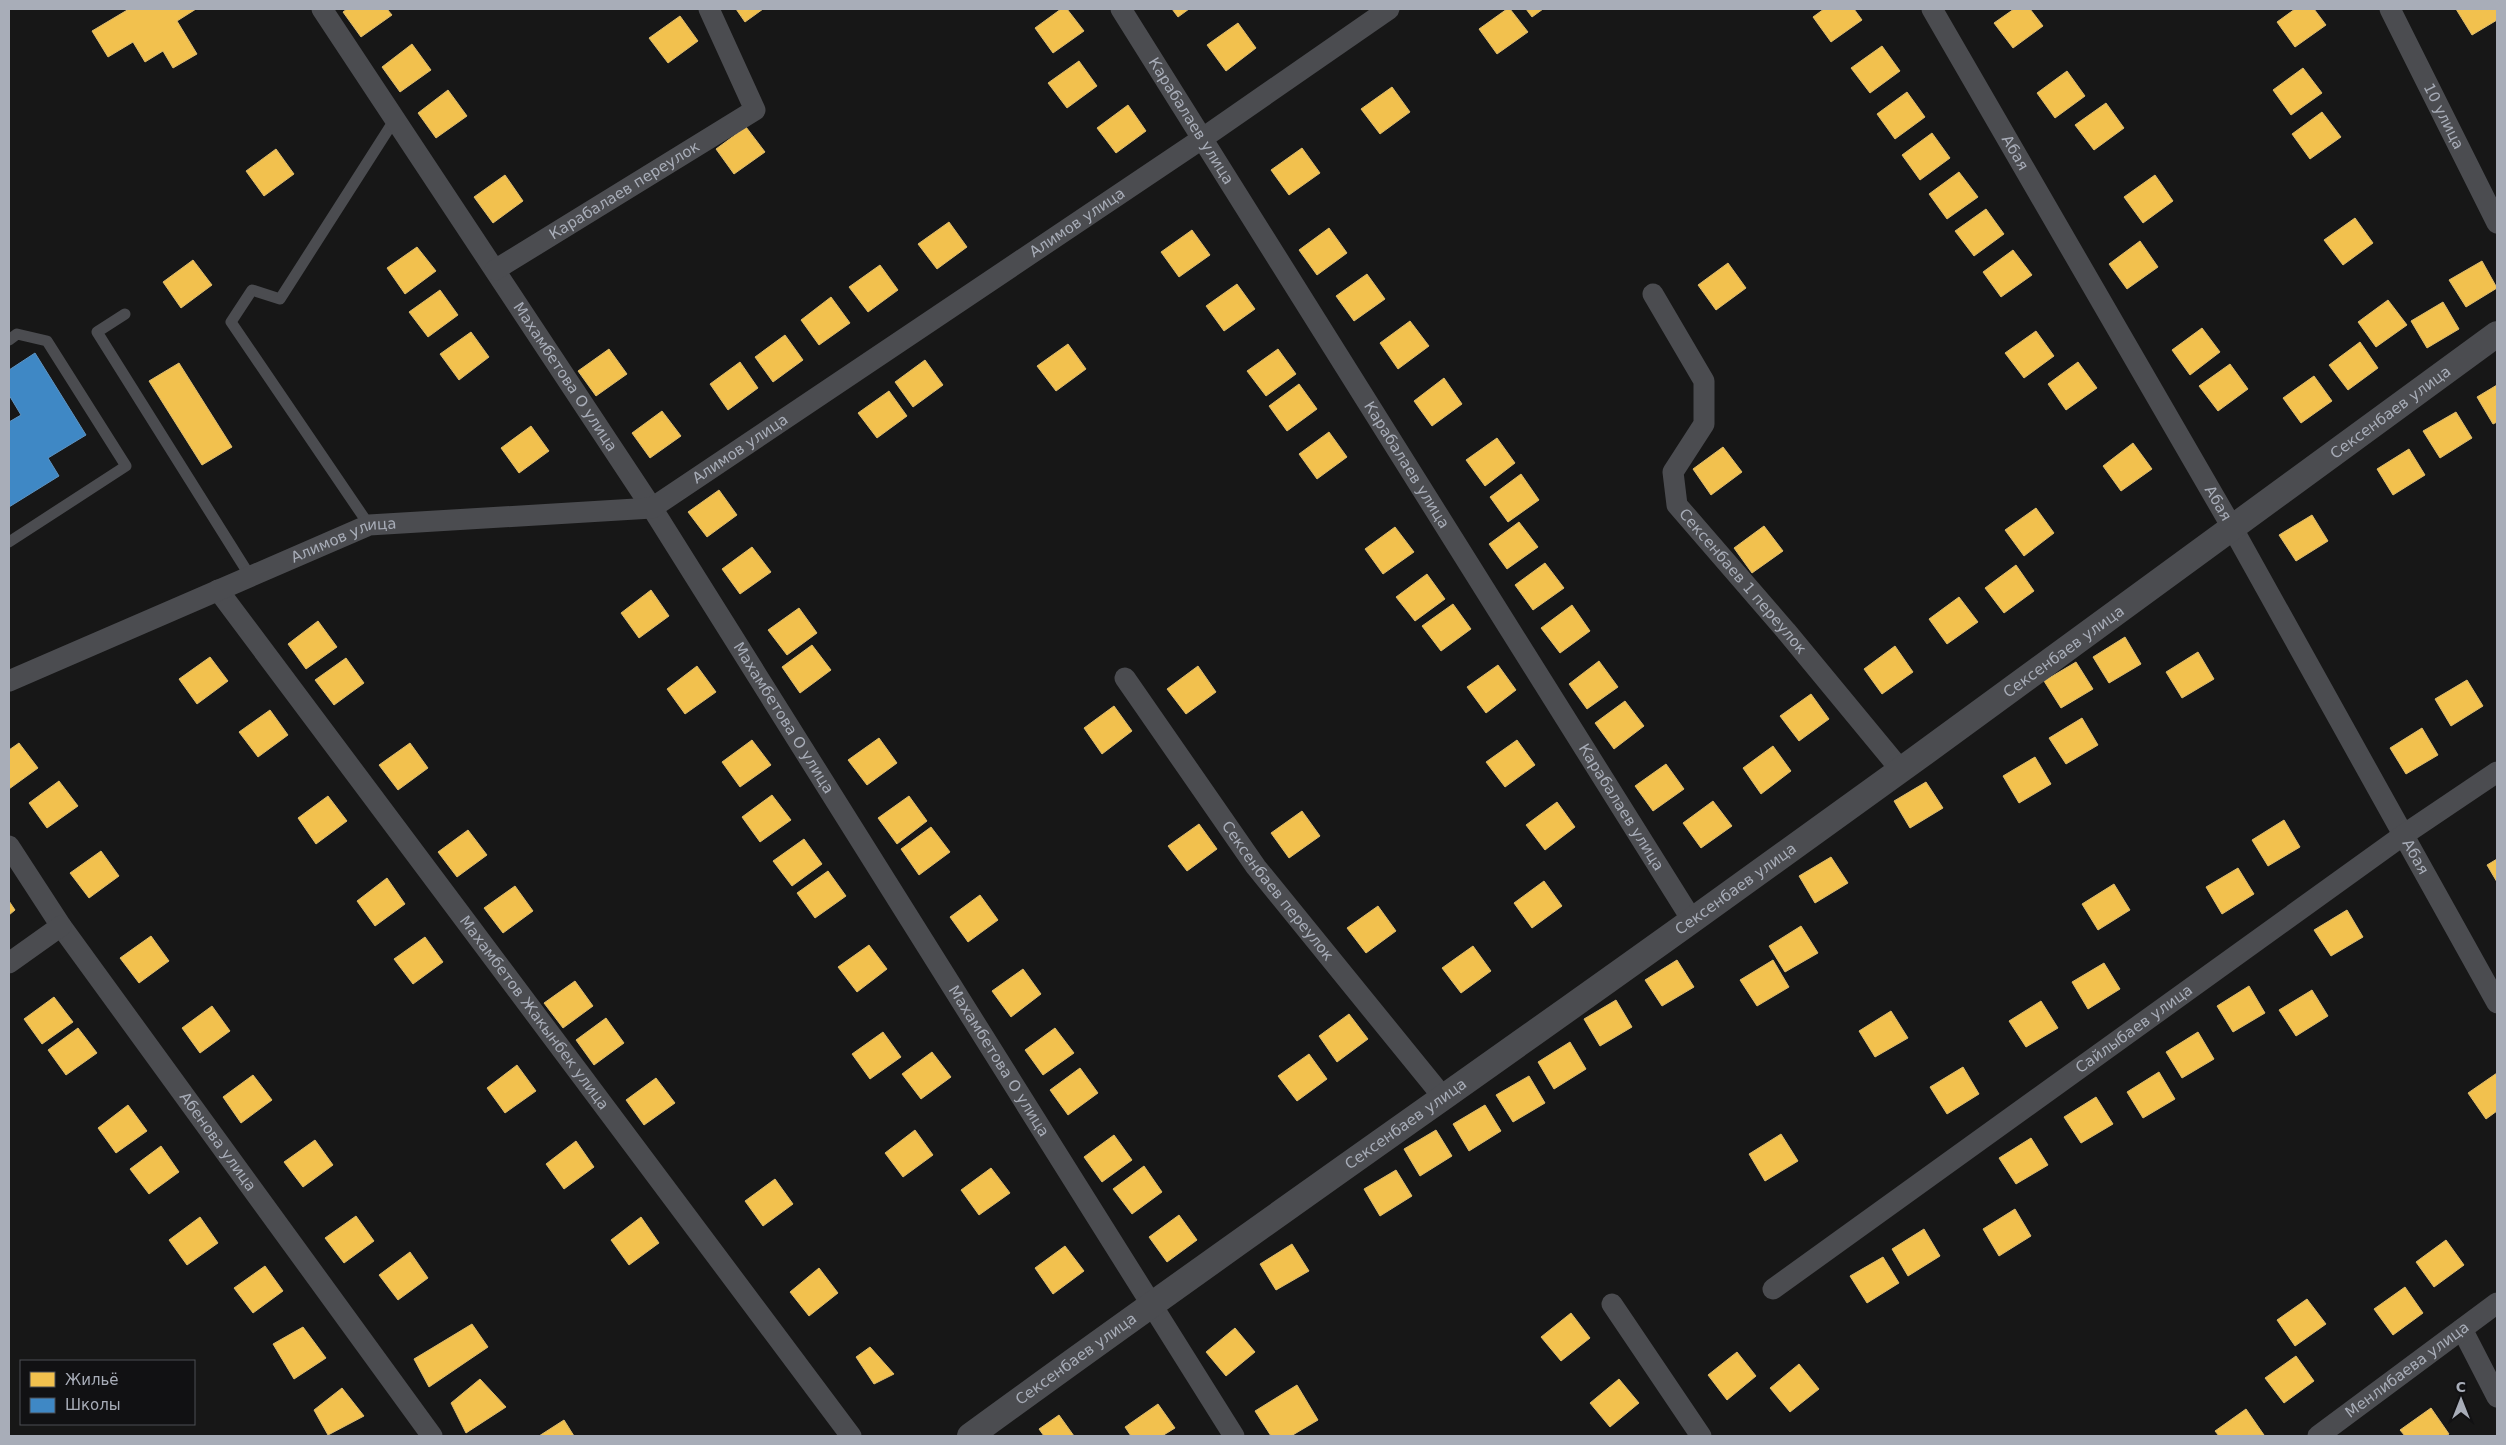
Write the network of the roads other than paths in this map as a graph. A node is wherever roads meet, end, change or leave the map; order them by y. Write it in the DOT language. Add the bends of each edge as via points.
graph roads {
  1 [pos="322,9"];
  2 [pos="709,9"];
  3 [pos="1121,9"];
  4 [pos="1389,9"];
  5 [pos="1932,9"];
  6 [pos="2390,9"];
  7 [pos="395,119"];
  8 [pos="1203,138"];
  9 [pos="2497,223"];
  10 [pos="495,270"];
  11 [pos="1653,294"];
  12 [pos="125,314"];
  13 [pos="2497,334"];
  14 [pos="9,340"];
  15 [pos="652,508"];
  16 [pos="369,525"];
  17 [pos="2233,529"];
  18 [pos="9,542"];
  19 [pos="250,576"];
  20 [pos="218,590"];
  21 [pos="1125,678"];
  22 [pos="9,680"];
  23 [pos="1900,769"];
  24 [pos="2497,772"];
  25 [pos="2402,836"];
  26 [pos="9,846"];
  27 [pos="1692,920"];
  28 [pos="61,926"];
  29 [pos="9,963"];
  30 [pos="2497,1003"];
  31 [pos="1443,1097"];
  32 [pos="1773,1289"];
  33 [pos="2497,1303"];
  34 [pos="1612,1304"];
  35 [pos="1150,1305"];
  36 [pos="2462,1329"];
  37 [pos="2497,1397"];
  38 [pos="432,1436"];
  39 [pos="851,1436"];
  40 [pos="970,1436"];
  41 [pos="1234,1436"];
  42 [pos="1701,1436"];
  43 [pos="2318,1436"];
  1 -- 7 [label="street, Махамбетова О улица"];
  2 -- 10 [label="street, Карабалаев переулок" via="755,110"];
  3 -- 8 [label="street, Карабалаев улица"];
  4 -- 8 [label="street, Алимов улица"];
  5 -- 17 [label="street, Абая"];
  6 -- 9 [label="street, 10 улица"];
  7 -- 10 [label="street, Махамбетова О улица"];
  7 -- 16 [label="lane" via="280,299 252,290 231,322"];
  8 -- 15 [label="street, Алимов улица"];
  8 -- 27 [label="street, Карабалаев улица"];
  10 -- 15 [label="street, Махамбетова О улица"];
  11 -- 23 [label="street, Сексенбаев 1 переулок" via="1704,381 1704,424 1673,472 1677,505"];
  12 -- 19 [label="lane" via="97,332"];
  13 -- 17 [label="street, Сексенбаев улица"];
  14 -- 18 [label="lane" via="17,334 47,341 126,466"];
  15 -- 16 [label="street, Алимов улица"];
  15 -- 35 [label="street, Махамбетова О улица"];
  16 -- 19 [label="street, Алимов улица"];
  17 -- 23 [label="street, Сексенбаев улица"];
  17 -- 25 [label="street, Абая"];
  19 -- 20 [label="street, Алимов улица"];
  20 -- 22 [label="street, Алимов улица"];
  20 -- 39 [label="street, Махамбетов Жакынбек улица"];
  21 -- 31 [label="street, Сексенбаев переулок" via="1256,868"];
  23 -- 27 [label="street, Сексенбаев улица"];
  24 -- 25 [label="street, Сайлыбаев улица"];
  25 -- 30 [label="street, Абая"];
  25 -- 32 [label="street, Сайлыбаев улица"];
  26 -- 28 [label="street, Абенова улица"];
  27 -- 31 [label="street, Сексенбаев улица"];
  28 -- 29 [label="street"];
  28 -- 38 [label="street, Абенова улица"];
  31 -- 35 [label="street, Сексенбаев улица"];
  33 -- 36 [label="street, Менлибаева улица"];
  34 -- 42 [label="street"];
  35 -- 40 [label="street, Сексенбаев улица"];
  35 -- 41 [label="street, Махамбетова О улица"];
  36 -- 37 [label="street"];
  36 -- 43 [label="street, Менлибаева улица"];
}
